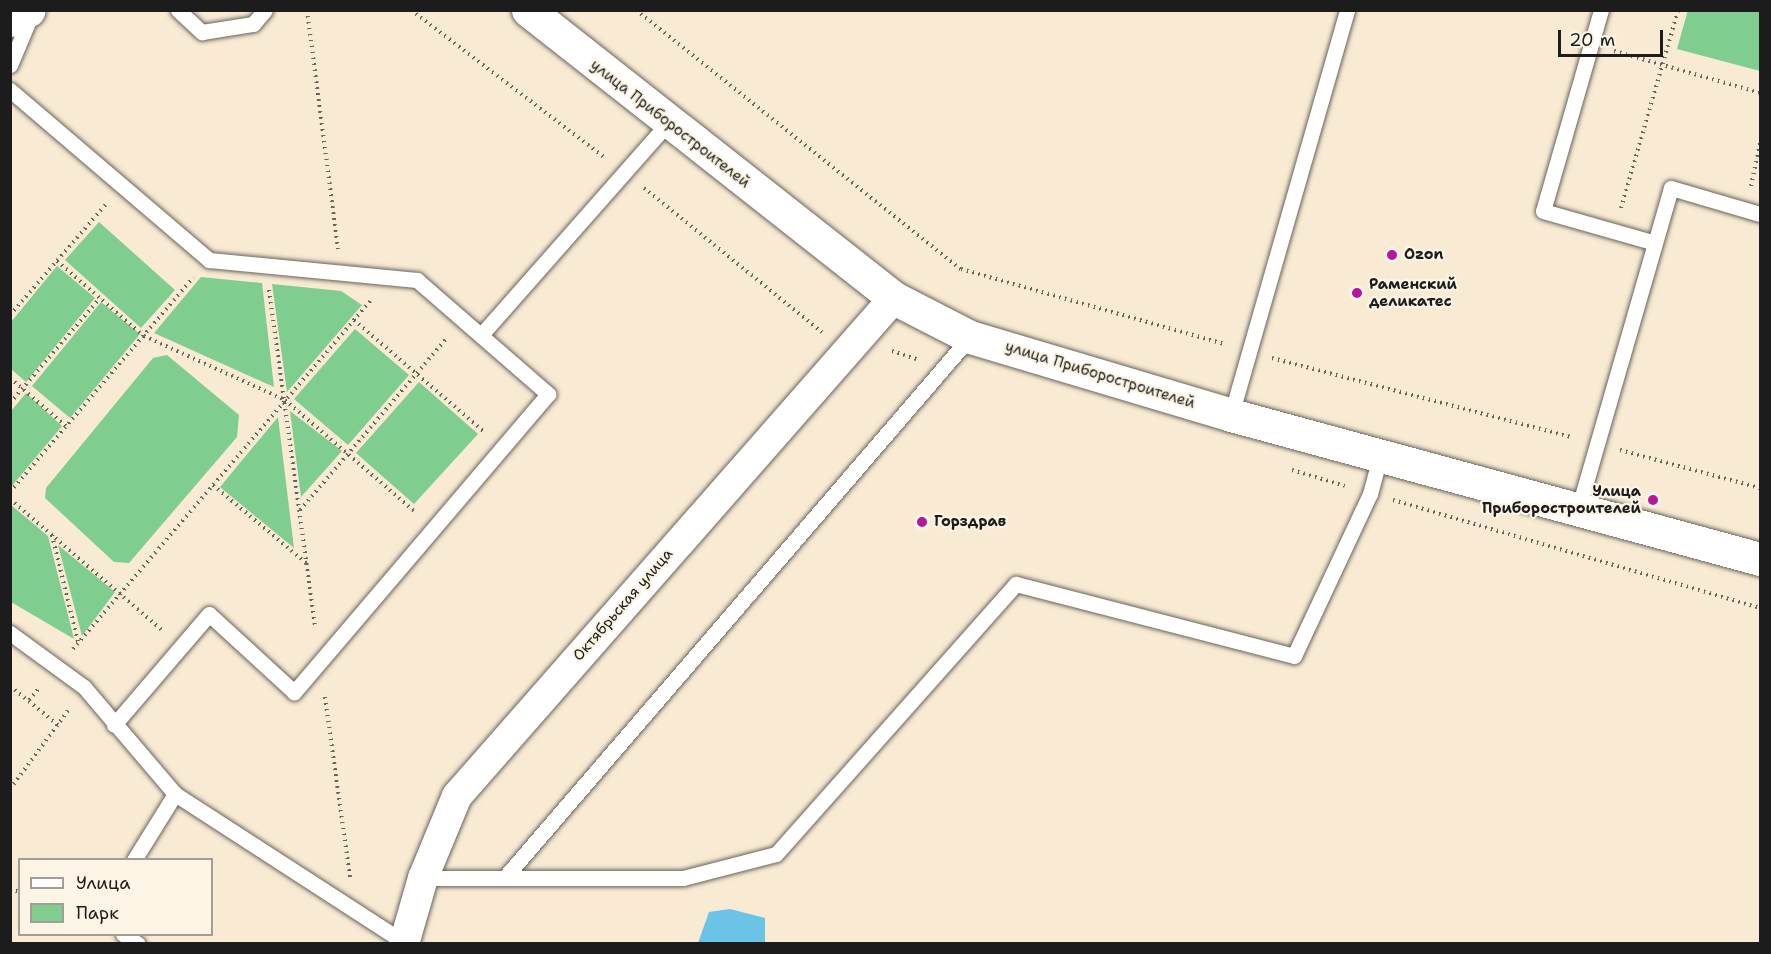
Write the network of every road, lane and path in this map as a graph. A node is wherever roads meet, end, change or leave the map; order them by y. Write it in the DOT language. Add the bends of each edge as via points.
graph roads {
  1 [pos="29,10"];
  2 [pos="33,10"];
  3 [pos="178,10"];
  4 [pos="265,10"];
  5 [pos="307,10"];
  6 [pos="411,10"];
  7 [pos="528,10"];
  8 [pos="636,10"];
  9 [pos="1347,10"];
  10 [pos="1601,10"];
  11 [pos="1678,10"];
  12 [pos="10,20"];
  13 [pos="1591,44"];
  14 [pos="10,65"];
  15 [pos="1662,65"];
  16 [pos="10,90"];
  17 [pos="1761,93"];
  18 [pos="668,123"];
  19 [pos="1761,143"];
  20 [pos="622,171"];
  21 [pos="122,185"];
  22 [pos="1753,212"];
  23 [pos="1614,231"];
  24 [pos="1655,243"];
  25 [pos="209,260"];
  26 [pos="57,261"];
  27 [pos="266,266"];
  28 [pos="341,273"];
  29 [pos="390,278"];
  30 [pos="100,298"];
  31 [pos="894,298"];
  32 [pos="10,315"];
  33 [pos="354,320"];
  34 [pos="462,320"];
  35 [pos="481,335"];
  36 [pos="144,336"];
  37 [pos="970,336"];
  38 [pos="816,342"];
  39 [pos="1249,351"];
  40 [pos="417,374"];
  41 [pos="10,378"];
  42 [pos="23,388"];
  43 [pos="285,400"];
  44 [pos="10,403"];
  45 [pos="1231,415"];
  46 [pos="66,426"];
  47 [pos="1597,444"];
  48 [pos="502,447"];
  49 [pos="348,454"];
  50 [pos="1380,456"];
  51 [pos="213,485"];
  52 [pos="1761,488"];
  53 [pos="10,492"];
  54 [pos="1370,494"];
  55 [pos="10,499"];
  56 [pos="300,510"];
  57 [pos="1578,510"];
  58 [pos="433,527"];
  59 [pos="52,535"];
  60 [pos="1761,559"];
  61 [pos="307,565"];
  62 [pos="120,594"];
  63 [pos="1761,608"];
  64 [pos="10,633"];
  65 [pos="78,642"];
  66 [pos="181,646"];
  67 [pos="320,663"];
  68 [pos="59,665"];
  69 [pos="10,686"];
  70 [pos="84,687"];
  71 [pos="29,700"];
  72 [pos="58,725"];
  73 [pos="114,725"];
  74 [pos="10,789"];
  75 [pos="175,794"];
  76 [pos="135,858"];
  77 [pos="506,876"];
  78 [pos="423,878"];
  79 [pos="355,907"];
  80 [pos="404,943"];
  1 -- 12 [label="street"];
  2 -- 14 [label="lane"];
  3 -- 4 [label="lane" via="202,32 210,32 253,24"];
  5 -- 28 [label="path"];
  6 -- 20 [label="path"];
  7 -- 18 [label="street, улица Приборостроителей"];
  8 -- 39 [label="path" via="961,269"];
  9 -- 39 [label="lane"];
  10 -- 13 [label="lane"];
  11 -- 15 [label="path"];
  13 -- 15 [label="path"];
  13 -- 23 [label="lane" via="1543,211"];
  15 -- 17 [label="path"];
  15 -- 23 [label="path"];
  16 -- 21 [label="lane"];
  18 -- 20 [label="lane"];
  18 -- 31 [label="street, улица Приборостроителей"];
  19 -- 22 [label="path"];
  20 -- 35 [label="lane"];
  20 -- 38 [label="path" via="823,333"];
  21 -- 25 [label="lane"];
  21 -- 26 [label="path"];
  22 -- 24 [label="lane" via="1671,188"];
  23 -- 24 [label="lane"];
  24 -- 47 [label="lane"];
  25 -- 27 [label="lane"];
  25 -- 36 [label="path"];
  26 -- 30 [label="path"];
  26 -- 32 [label="path"];
  27 -- 28 [label="lane"];
  27 -- 43 [label="path"];
  28 -- 29 [label="lane"];
  29 -- 33 [label="path"];
  29 -- 34 [label="lane" via="417,280"];
  30 -- 36 [label="path"];
  30 -- 42 [label="path"];
  31 -- 37 [label="street, улица Приборостроителей"];
  31 -- 78 [label="street, Октябрьская улица" via="458,796"];
  33 -- 40 [label="path"];
  33 -- 43 [label="path"];
  34 -- 35 [label="lane"];
  34 -- 40 [label="path"];
  35 -- 48 [label="lane" via="548,394"];
  36 -- 43 [label="path"];
  36 -- 46 [label="path"];
  37 -- 45 [label="street, улица Приборостроителей"];
  37 -- 77 [label="lane"];
  39 -- 45 [label="lane"];
  39 -- 47 [label="path"];
  40 -- 48 [label="path"];
  40 -- 49 [label="path"];
  41 -- 42 [label="path"];
  42 -- 44 [label="path"];
  42 -- 46 [label="path"];
  43 -- 49 [label="path"];
  43 -- 51 [label="path"];
  43 -- 56 [label="path"];
  45 -- 50 [label="street, улица Приборостроителей"];
  46 -- 53 [label="path"];
  47 -- 52 [label="path"];
  47 -- 57 [label="lane"];
  48 -- 58 [label="lane"];
  49 -- 56 [label="path"];
  49 -- 58 [label="path"];
  50 -- 54 [label="lane"];
  50 -- 57 [label="street, улица Приборостроителей"];
  51 -- 61 [label="path"];
  51 -- 62 [label="path"];
  54 -- 63 [label="path"];
  54 -- 77 [label="lane" via="1294,656 1016,584 776,854 683,878"];
  55 -- 59 [label="path"];
  56 -- 61 [label="path"];
  57 -- 60 [label="street, улица Приборостроителей"];
  58 -- 67 [label="lane"];
  59 -- 62 [label="path"];
  59 -- 65 [label="path"];
  61 -- 67 [label="path"];
  62 -- 65 [label="path"];
  62 -- 66 [label="path"];
  64 -- 68 [label="lane"];
  65 -- 68 [label="path"];
  66 -- 67 [label="lane" via="209,615 294,692"];
  66 -- 73 [label="lane"];
  67 -- 79 [label="path"];
  68 -- 70 [label="lane"];
  68 -- 71 [label="path"];
  69 -- 71 [label="path"];
  70 -- 72 [label="path"];
  70 -- 73 [label="lane"];
  71 -- 72 [label="path"];
  72 -- 74 [label="path"];
  73 -- 75 [label="lane"];
  75 -- 76 [label="lane"];
  75 -- 79 [label="lane"];
  77 -- 78 [label="lane"];
  78 -- 80 [label="street, Октябрьская улица"];
  79 -- 80 [label="lane"];
}
